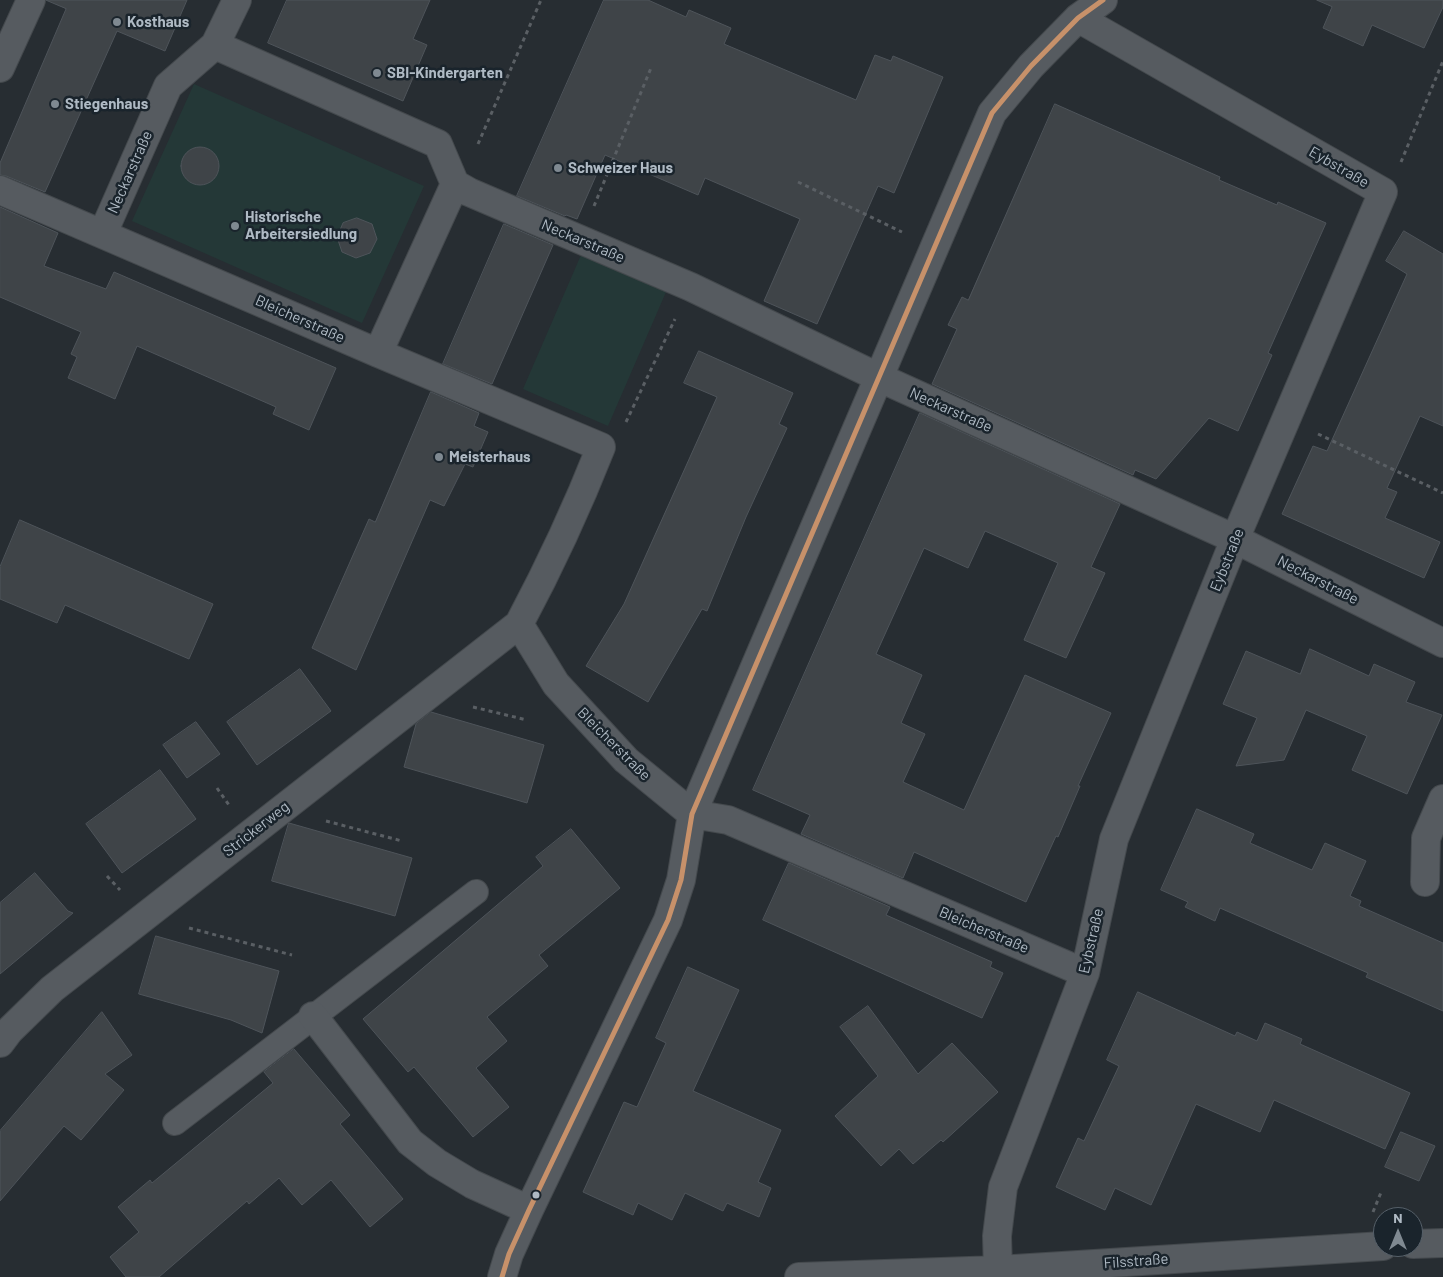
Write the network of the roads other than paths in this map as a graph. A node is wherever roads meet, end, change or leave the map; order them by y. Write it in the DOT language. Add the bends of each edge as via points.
graph roads {
  1 [pos="31,0"];
  2 [pos="237,0"];
  3 [pos="1103,0"];
  4 [pos="1078,18"];
  5 [pos="216,46"];
  6 [pos="0,68"];
  7 [pos="455,184"];
  8 [pos="0,190"];
  9 [pos="103,233"];
  10 [pos="378,353"];
  11 [pos="878,377"];
  12 [pos="1235,539"];
  13 [pos="519,624"];
  14 [pos="1443,643"];
  15 [pos="1443,799"];
  16 [pos="692,814"];
  17 [pos="1425,882"];
  18 [pos="476,892"];
  19 [pos="1084,973"];
  20 [pos="313,1016"];
  21 [pos="0,1043"];
  22 [pos="175,1123"];
  23 [pos="529,1210"];
  24 [pos="1443,1243"];
  25 [pos="1423,1244"];
  26 [pos="1373,1247"];
  27 [pos="998,1270"];
  28 [pos="502,1277"];
  29 [pos="798,1277"];
  1 -- 6 [label="street"];
  2 -- 5 [label="street, Neckarstraße"];
  3 -- 4 [label="street"];
  4 -- 11 [label="street" via="1031,66 992,113"];
  4 -- 12 [label="street, Eybstraße" via="1382,192"];
  5 -- 7 [label="street" via="438,144"];
  5 -- 9 [label="street, Neckarstraße" via="168,86"];
  7 -- 10 [label="street"];
  7 -- 11 [label="street, Neckarstraße" via="691,287"];
  8 -- 9 [label="street, Bleicherstraße"];
  9 -- 10 [label="street, Bleicherstraße"];
  10 -- 13 [label="street, Bleicherstraße" via="601,446 546,574"];
  11 -- 12 [label="street, Neckarstraße"];
  11 -- 16 [label="street"];
  12 -- 14 [label="street, Neckarstraße"];
  12 -- 19 [label="street, Eybstraße" via="1114,839"];
  13 -- 16 [label="street, Bleicherstraße" via="556,684 626,760"];
  13 -- 21 [label="street, Strickerweg" via="52,989"];
  15 -- 17 [label="street" via="1426,838"];
  16 -- 19 [label="street, Bleicherstraße" via="728,820"];
  16 -- 23 [label="street" via="681,880 668,920"];
  18 -- 20 [label="lane"];
  19 -- 27 [label="street, Eybstraße" via="1003,1187 997,1236"];
  20 -- 22 [label="lane"];
  20 -- 23 [label="street" via="410,1142 436,1163 472,1184"];
  23 -- 28 [label="street"];
  24 -- 25 [label="street"];
  26 -- 27 [label="street, Filsstraße"];
  27 -- 29 [label="street, Filsstraße"];
}
